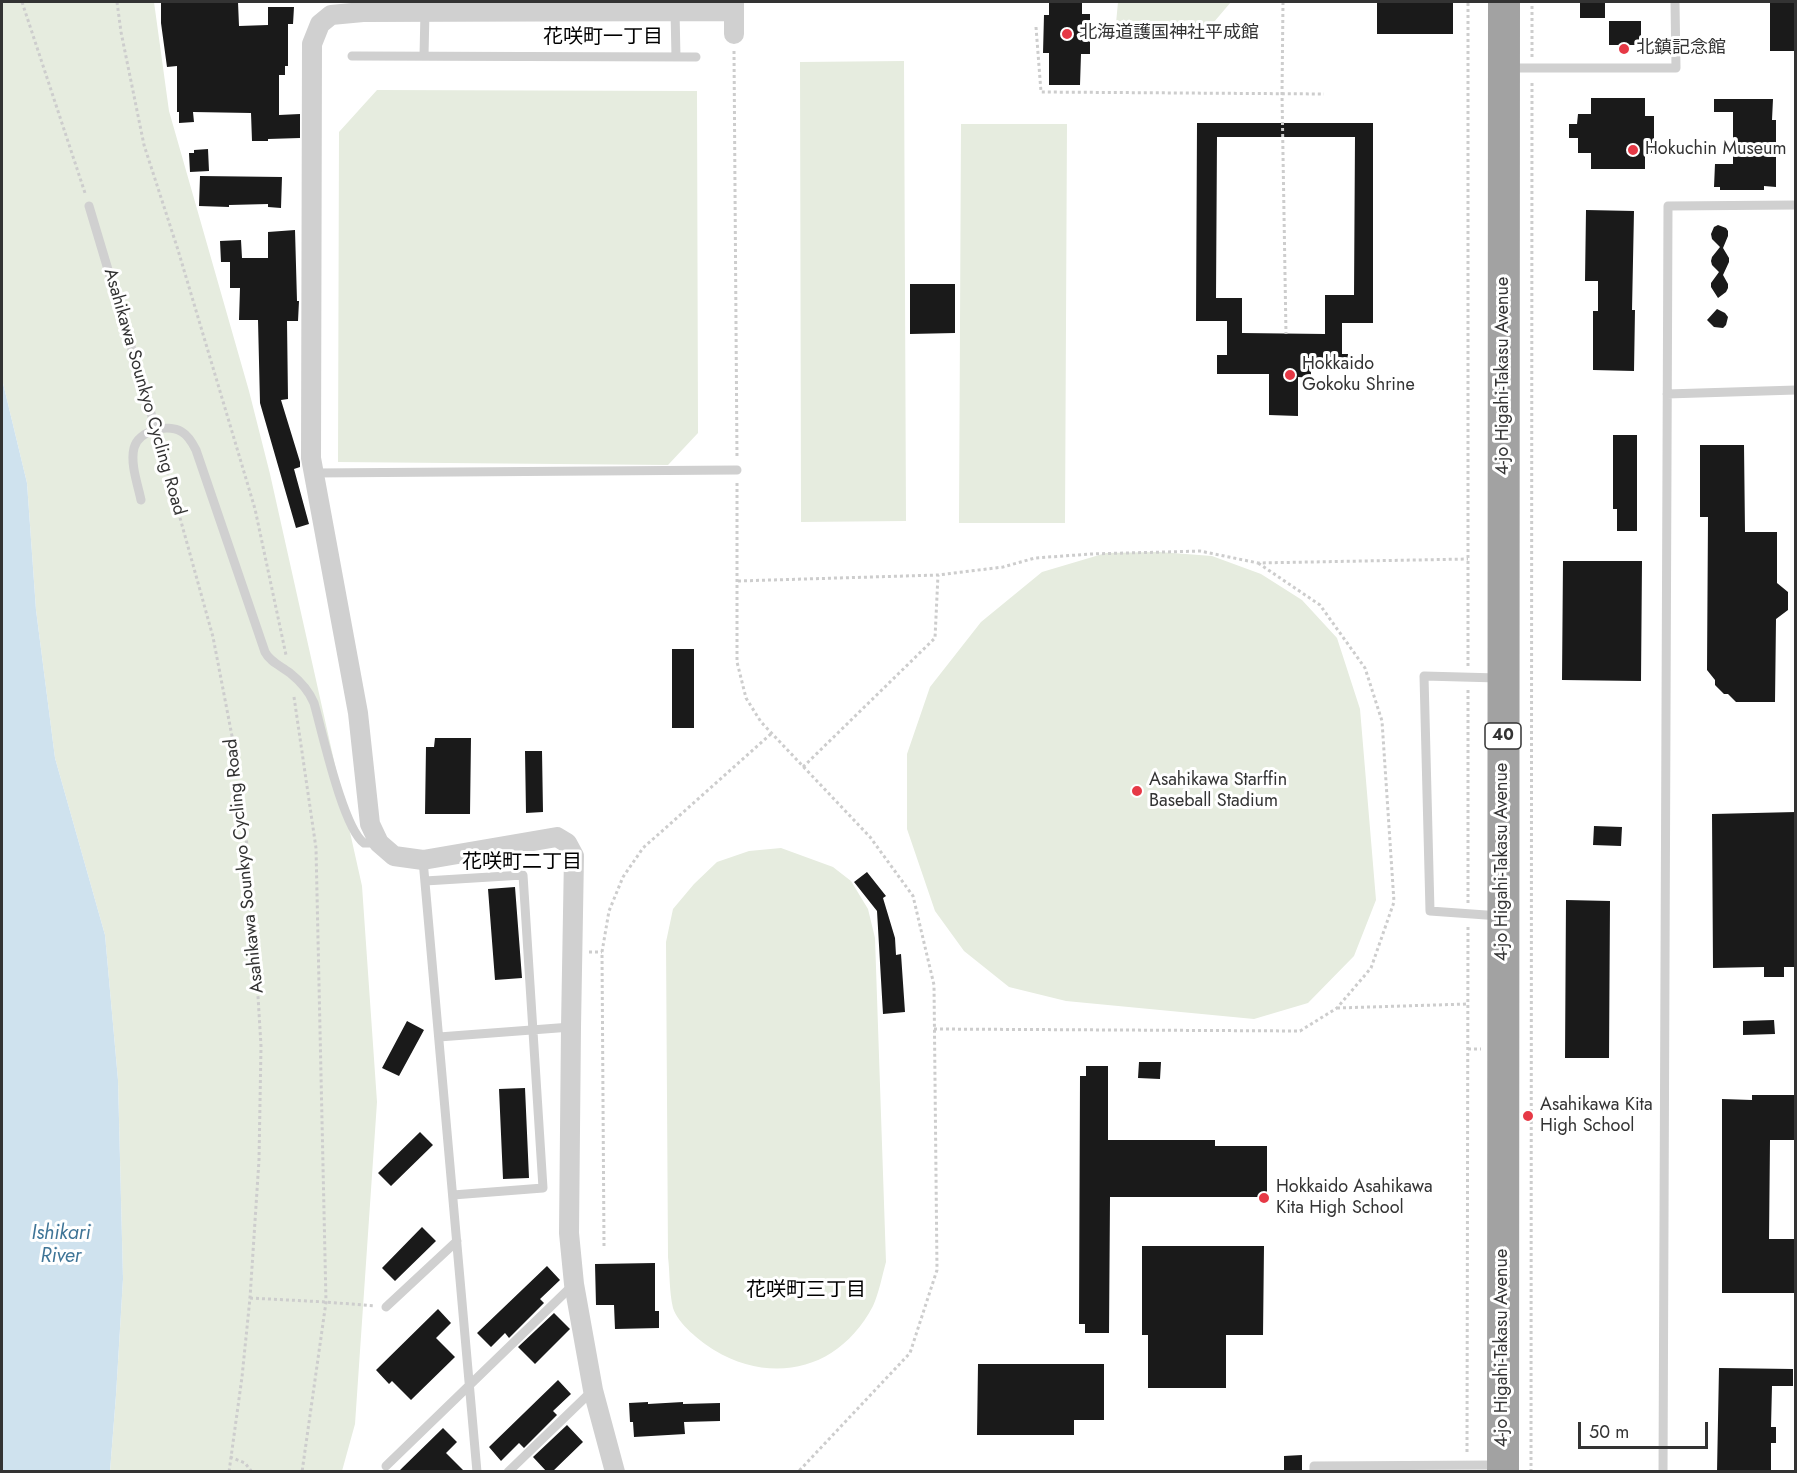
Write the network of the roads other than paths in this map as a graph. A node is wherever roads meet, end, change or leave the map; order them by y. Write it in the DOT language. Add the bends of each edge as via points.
graph roads {
  1 [pos="1504,2"];
  2 [pos="1676,2"];
  3 [pos="545,6"];
  4 [pos="734,6"];
  5 [pos="364,7"];
  6 [pos="425,11"];
  7 [pos="675,11"];
  8 [pos="734,34"];
  9 [pos="352,57"];
  10 [pos="424,57"];
  11 [pos="676,57"];
  12 [pos="696,57"];
  13 [pos="1518,68"];
  14 [pos="1796,205"];
  15 [pos="90,206"];
  16 [pos="1796,390"];
  17 [pos="1667,394"];
  18 [pos="156,429"];
  19 [pos="162,450"];
  20 [pos="737,470"];
  21 [pos="314,473"];
  22 [pos="141,500"];
  23 [pos="1503,678"];
  24 [pos="379,843"];
  25 [pos="423,861"];
  26 [pos="425,881"];
  27 [pos="1503,916"];
  28 [pos="571,1027"];
  29 [pos="532,1029"];
  30 [pos="439,1037"];
  31 [pos="453,1195"];
  32 [pos="457,1241"];
  33 [pos="574,1284"];
  34 [pos="386,1307"];
  35 [pos="470,1385"];
  36 [pos="593,1389"];
  37 [pos="386,1466"];
  38 [pos="1354,1469"];
  39 [pos="1395,1469"];
  40 [pos="1440,1469"];
  41 [pos="1512,1469"];
  42 [pos="614,1471"];
  43 [pos="477,1472"];
  44 [pos="508,1472"];
  45 [pos="1314,1472"];
  46 [pos="1663,1472"];
  1 -- 13 [label="highway, 4-jo Higahi-Takasu Avenue / 40"];
  2 -- 13 [label="lane" via="1676,68"];
  3 -- 6 [label="street"];
  3 -- 7 [label="street"];
  4 -- 7 [label="street"];
  4 -- 8 [label="street"];
  5 -- 6 [label="street"];
  5 -- 21 [label="street" via="331,15 320,24 312,44"];
  6 -- 10 [label="lane"];
  7 -- 11 [label="lane"];
  9 -- 10 [label="lane"];
  10 -- 11 [label="lane"];
  11 -- 12 [label="lane"];
  13 -- 23 [label="highway, 4-jo Higahi-Takasu Avenue / 40"];
  14 -- 17 [label="lane" via="1668,206"];
  15 -- 18 [label="lane, Asahikawa Sounkyo Cycling Road"];
  16 -- 17 [label="lane"];
  17 -- 46 [label="lane"];
  18 -- 19 [label="lane, Asahikawa Sounkyo Cycling Road"];
  18 -- 22 [label="lane" via="136,441 133,449"];
  18 -- 24 [label="lane" via="182,432 191,440 265,652 306,689 314,703 351,826 364,843"];
  20 -- 21 [label="lane"];
  21 -- 24 [label="street" via="358,713 370,824"];
  23 -- 27 [label="highway, 4-jo Higahi-Takasu Avenue / 40"];
  23 -- 27 [label="lane" via="1424,676 1430,911"];
  24 -- 25 [label="street" via="394,856"];
  25 -- 26 [label="lane"];
  25 -- 28 [label="street" via="557,837 567,843 574,856"];
  26 -- 29 [label="lane" via="523,875"];
  26 -- 30 [label="lane"];
  27 -- 41 [label="highway, 4-jo Higahi-Takasu Avenue / 40"];
  28 -- 29 [label="lane"];
  28 -- 33 [label="street" via="569,1233"];
  29 -- 30 [label="lane"];
  29 -- 31 [label="lane" via="543,1188"];
  30 -- 31 [label="lane"];
  31 -- 32 [label="lane"];
  32 -- 34 [label="lane"];
  32 -- 35 [label="lane"];
  33 -- 35 [label="lane"];
  33 -- 36 [label="street"];
  35 -- 37 [label="lane"];
  35 -- 43 [label="lane"];
  36 -- 42 [label="street"];
  36 -- 44 [label="lane"];
  38 -- 39 [label="lane"];
  38 -- 45 [label="lane" via="1314,1466"];
  39 -- 40 [label="lane"];
  40 -- 41 [label="lane" via="1467,1465"];
}
